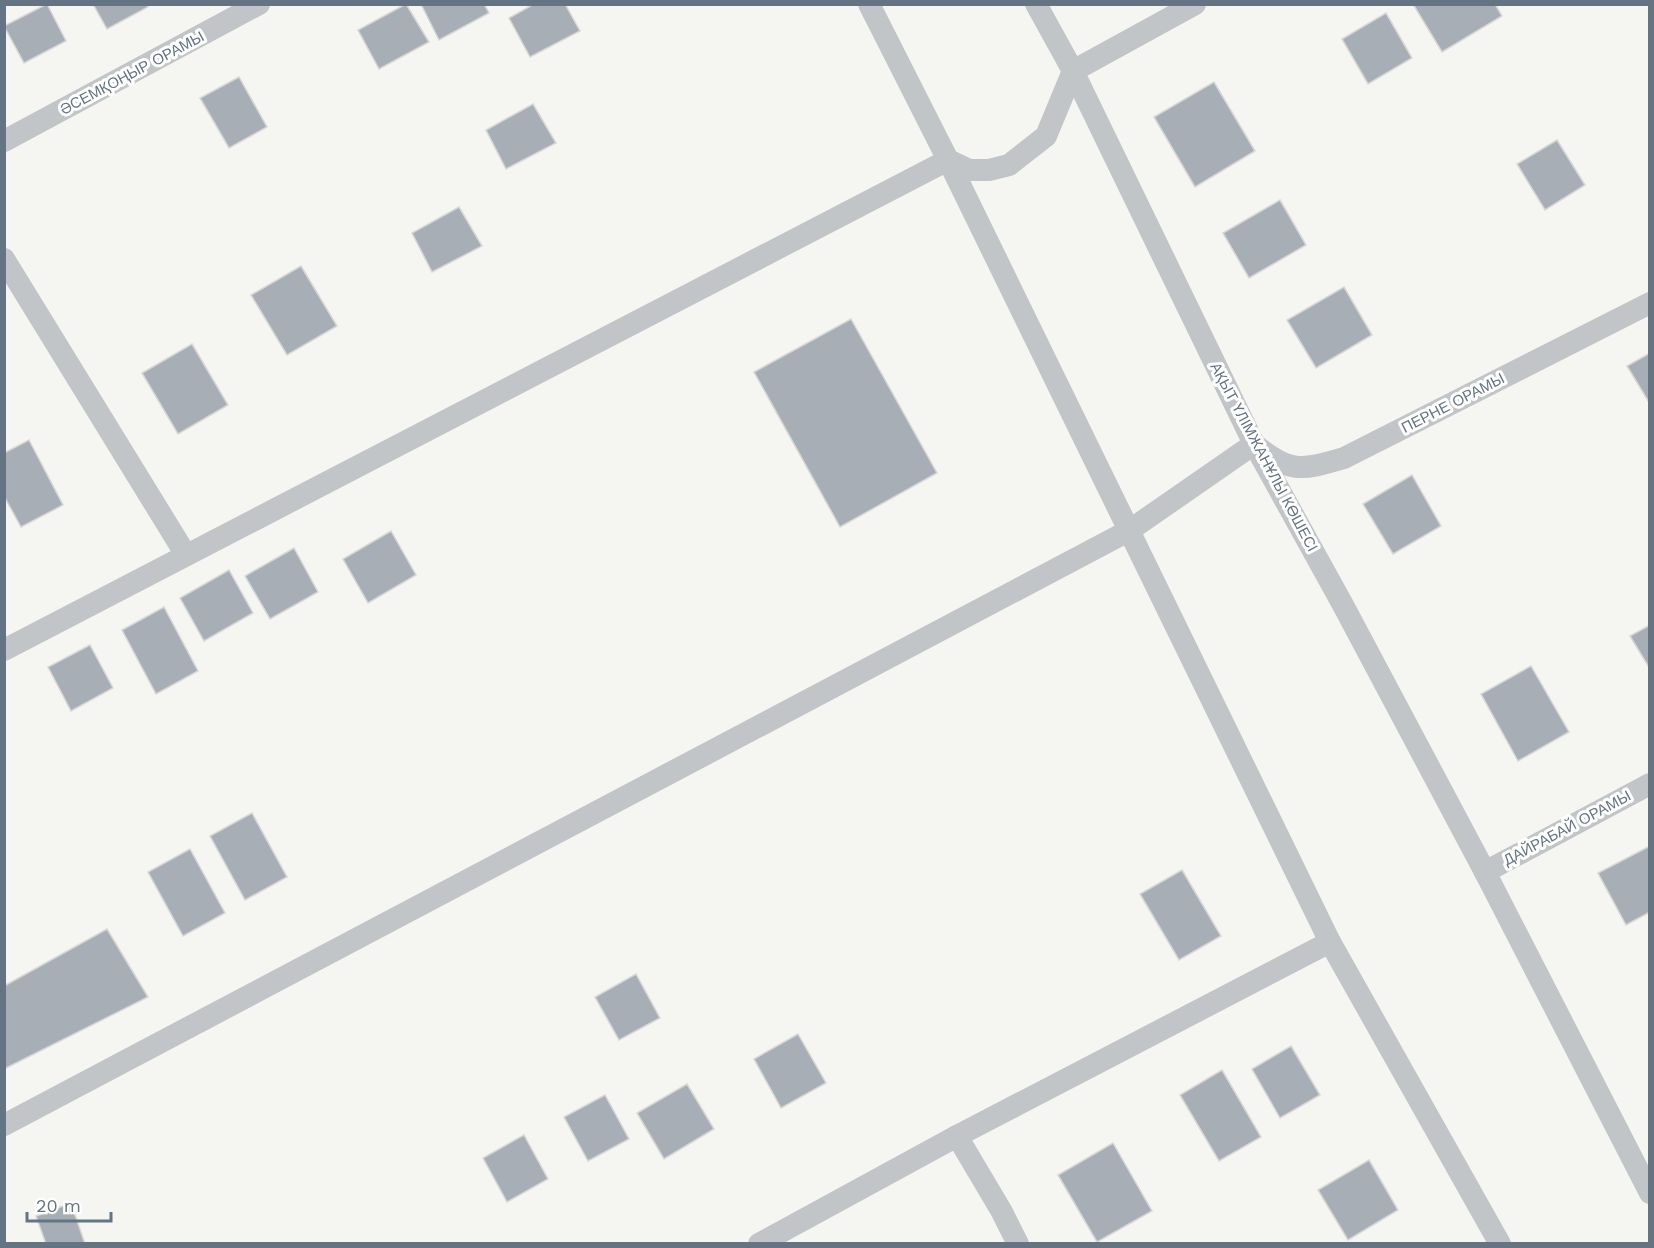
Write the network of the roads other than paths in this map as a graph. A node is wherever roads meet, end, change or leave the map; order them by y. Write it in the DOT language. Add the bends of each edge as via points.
graph roads {
  1 [pos="259,4"];
  2 [pos="869,4"];
  3 [pos="1036,4"];
  4 [pos="1195,4"];
  5 [pos="1073,71"];
  6 [pos="4,141"];
  7 [pos="948,160"];
  8 [pos="4,259"];
  9 [pos="1650,303"];
  10 [pos="1254,444"];
  11 [pos="1130,530"];
  12 [pos="186,555"];
  13 [pos="4,650"];
  14 [pos="1650,784"];
  15 [pos="1485,872"];
  16 [pos="1330,942"];
  17 [pos="4,1125"];
  18 [pos="957,1136"];
  19 [pos="1650,1193"];
  20 [pos="759,1244"];
  21 [pos="1018,1244"];
  22 [pos="1500,1244"];
  1 -- 6 [label="street, ӘСЕМҚОҢЫР ОРАМЫ"];
  2 -- 7 [label="street"];
  3 -- 5 [label="street, АҚЫТ ҮЛІМЖАНҰЛЫ КӨШЕСІ"];
  4 -- 5 [label="street"];
  5 -- 7 [label="street" via="1046,136 1009,165 969,170"];
  5 -- 10 [label="street, АҚЫТ ҮЛІМЖАНҰЛЫ КӨШЕСІ"];
  7 -- 11 [label="street"];
  7 -- 12 [label="street"];
  8 -- 12 [label="street"];
  9 -- 10 [label="street, ПЕРНЕ ОРАМЫ" via="1344,458 1323,465 1296,467 1278,464"];
  10 -- 11 [label="street"];
  10 -- 15 [label="street, АҚЫТ ҮЛІМЖАНҰЛЫ КӨШЕСІ"];
  11 -- 16 [label="street"];
  11 -- 17 [label="street"];
  12 -- 13 [label="street"];
  14 -- 15 [label="street, ДАЙРАБАЙ ОРАМЫ"];
  15 -- 19 [label="street, АҚЫТ ҮЛІМЖАНҰЛЫ КӨШЕСІ"];
  16 -- 18 [label="street"];
  16 -- 22 [label="street"];
  18 -- 20 [label="street"];
  18 -- 21 [label="street"];
}
